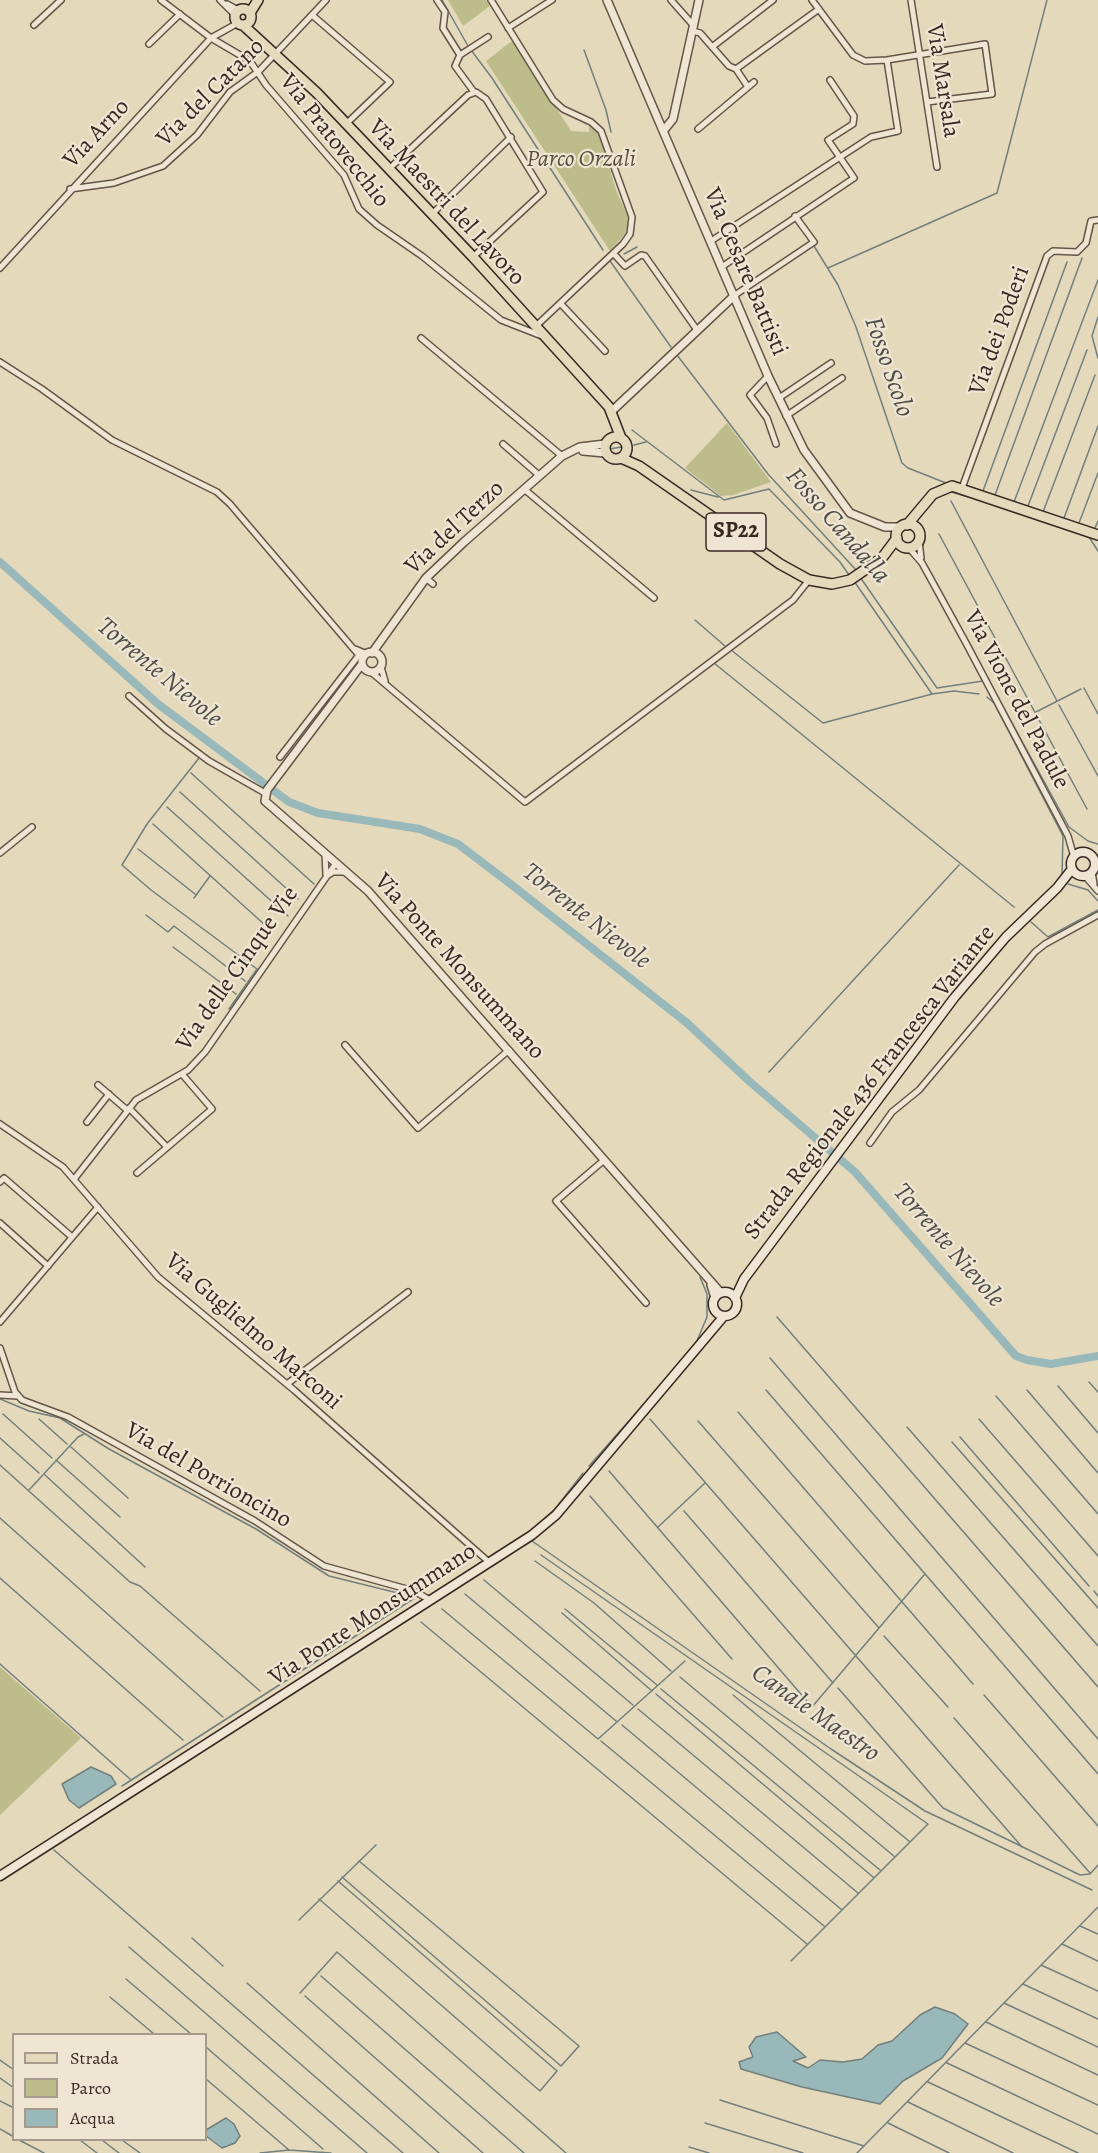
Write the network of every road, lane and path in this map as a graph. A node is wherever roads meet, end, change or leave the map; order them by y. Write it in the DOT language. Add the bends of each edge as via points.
graph roads {
  1 [pos="61,0"];
  2 [pos="160,0"];
  3 [pos="221,0"];
  4 [pos="258,0"];
  5 [pos="326,0"];
  6 [pos="437,0"];
  7 [pos="491,0"];
  8 [pos="552,0"];
  9 [pos="607,0"];
  10 [pos="671,0"];
  11 [pos="699,0"];
  12 [pos="773,0"];
  13 [pos="911,0"];
  14 [pos="816,1"];
  15 [pos="819,9"];
  16 [pos="180,14"];
  17 [pos="312,15"];
  18 [pos="242,17"];
  19 [pos="34,25"];
  20 [pos="508,28"];
  21 [pos="693,28"];
  22 [pos="488,37"];
  23 [pos="211,38"];
  24 [pos="149,44"];
  25 [pos="712,47"];
  26 [pos="274,55"];
  27 [pos="461,55"];
  28 [pos="920,55"];
  29 [pos="888,60"];
  30 [pos="736,69"];
  31 [pos="259,71"];
  32 [pos="830,80"];
  33 [pos="754,82"];
  34 [pos="748,87"];
  35 [pos="474,92"];
  36 [pos="927,102"];
  37 [pos="346,124"];
  38 [pos="698,129"];
  39 [pos="664,130"];
  40 [pos="511,137"];
  41 [pos="840,157"];
  42 [pos="938,167"];
  43 [pos="389,170"];
  44 [pos="70,189"];
  45 [pos="431,215"];
  46 [pos="795,216"];
  47 [pos="1098,220"];
  48 [pos="711,241"];
  49 [pos="613,254"];
  50 [pos="473,257"];
  51 [pos="723,266"];
  52 [pos="0,268"];
  53 [pos="735,295"];
  54 [pos="561,304"];
  55 [pos="535,327"];
  56 [pos="697,330"];
  57 [pos="544,337"];
  58 [pos="420,338"];
  59 [pos="605,351"];
  60 [pos="0,362"];
  61 [pos="831,363"];
  62 [pos="768,376"];
  63 [pos="842,378"];
  64 [pos="779,398"];
  65 [pos="602,399"];
  66 [pos="612,411"];
  67 [pos="786,416"];
  68 [pos="621,438"];
  69 [pos="503,444"];
  70 [pos="776,444"];
  71 [pos="607,445"];
  72 [pos="566,454"];
  73 [pos="623,455"];
  74 [pos="540,476"];
  75 [pos="962,488"];
  76 [pos="524,489"];
  77 [pos="925,503"];
  78 [pos="918,530"];
  79 [pos="1098,535"];
  80 [pos="902,537"];
  81 [pos="919,541"];
  82 [pos="922,563"];
  83 [pos="426,578"];
  84 [pos="809,580"];
  85 [pos="433,584"];
  86 [pos="654,598"];
  87 [pos="383,635"];
  88 [pos="380,657"];
  89 [pos="366,661"];
  90 [pos="381,667"];
  91 [pos="347,679"];
  92 [pos="386,683"];
  93 [pos="129,696"];
  94 [pos="280,757"];
  95 [pos="266,792"];
  96 [pos="32,828"];
  97 [pos="1098,849"];
  98 [pos="0,853"];
  99 [pos="1088,853"];
  100 [pos="325,854"];
  101 [pos="1074,857"];
  102 [pos="1096,859"];
  103 [pos="336,862"];
  104 [pos="347,872"];
  105 [pos="1082,873"];
  106 [pos="325,876"];
  107 [pos="1098,891"];
  108 [pos="1098,915"];
  109 [pos="345,1045"];
  110 [pos="509,1050"];
  111 [pos="182,1074"];
  112 [pos="98,1085"];
  113 [pos="109,1094"];
  114 [pos="128,1109"];
  115 [pos="87,1122"];
  116 [pos="1,1126"];
  117 [pos="870,1143"];
  118 [pos="167,1147"];
  119 [pos="603,1161"];
  120 [pos="137,1173"];
  121 [pos="75,1178"];
  122 [pos="0,1182"];
  123 [pos="98,1207"];
  124 [pos="0,1223"];
  125 [pos="72,1237"];
  126 [pos="48,1266"];
  127 [pos="408,1292"];
  128 [pos="725,1296"];
  129 [pos="646,1303"];
  130 [pos="720,1314"];
  131 [pos="0,1322"];
  132 [pos="0,1348"];
  133 [pos="287,1384"];
  134 [pos="0,1395"];
  135 [pos="18,1396"];
  136 [pos="490,1563"];
  137 [pos="430,1600"];
  138 [pos="0,1876"];
  1 -- 19 [label="street"];
  2 -- 16 [label="street, Via Pratovecchio"];
  3 -- 18 [label="street"];
  4 -- 18 [label="main road"];
  5 -- 17 [label="street, Via del Catano"];
  6 -- 27 [label="street" via="445,12 443,28"];
  7 -- 20 [label="street"];
  8 -- 20 [label="street"];
  9 -- 39 [label="street, Via Cesare Battisti"];
  10 -- 21 [label="street"];
  11 -- 21 [label="street"];
  12 -- 25 [label="street"];
  13 -- 28 [label="street, Via Marsala"];
  14 -- 15 [label="street"];
  15 -- 29 [label="street" via="853,55 865,61"];
  15 -- 30 [label="street"];
  16 -- 23 [label="street, Via Pratovecchio"];
  16 -- 24 [label="street"];
  17 -- 26 [label="street, Via del Catano"];
  17 -- 37 [label="street" via="390,82"];
  18 -- 23 [label="street, Via Arno"];
  18 -- 26 [label="main road, Via Maestri del Lavoro"];
  20 -- 49 [label="street" via="556,103 594,124 603,134 632,217 628,238"];
  21 -- 25 [label="street"];
  21 -- 39 [label="street" via="673,119"];
  22 -- 27 [label="street"];
  23 -- 31 [label="street, Via Pratovecchio"];
  23 -- 44 [label="street, Via Arno"];
  25 -- 30 [label="street"];
  26 -- 31 [label="street, Via del Catano"];
  26 -- 37 [label="main road, Via Maestri del Lavoro"];
  27 -- 35 [label="street" via="455,66"];
  28 -- 29 [label="street"];
  28 -- 36 [label="street, Via Marsala"];
  28 -- 36 [label="street" via="985,44 992,94"];
  29 -- 41 [label="street" via="898,131 871,137"];
  30 -- 34 [label="street"];
  31 -- 44 [label="street, Via del Catano" via="231,92 197,135 163,166 114,183"];
  31 -- 57 [label="street, Via Pratovecchio" via="266,85 344,175 359,209 497,317"];
  32 -- 41 [label="street" via="854,116 853,124 828,140"];
  33 -- 34 [label="street"];
  34 -- 38 [label="street"];
  35 -- 40 [label="street" via="486,99"];
  35 -- 43 [label="street"];
  36 -- 42 [label="street, Via Marsala"];
  37 -- 43 [label="main road, Via Maestri del Lavoro"];
  39 -- 48 [label="street, Via Cesare Battisti"];
  40 -- 45 [label="street"];
  40 -- 50 [label="street" via="543,192"];
  41 -- 46 [label="street" via="854,178"];
  41 -- 48 [label="street"];
  43 -- 45 [label="main road, Via Maestri del Lavoro"];
  44 -- 52 [label="street, Via Arno"];
  45 -- 50 [label="main road, Via Maestri del Lavoro"];
  46 -- 51 [label="street"];
  46 -- 53 [label="street" via="814,242"];
  47 -- 75 [label="street, Via dei Poderi" via="1091,221 1086,243 1077,252 1053,251 1047,256"];
  48 -- 51 [label="street, Via Cesare Battisti"];
  49 -- 54 [label="street"];
  49 -- 56 [label="street" via="625,266 645,256"];
  50 -- 55 [label="main road, Via Maestri del Lavoro"];
  51 -- 53 [label="street, Via Cesare Battisti"];
  53 -- 56 [label="street"];
  53 -- 62 [label="street, Via Cesare Battisti"];
  54 -- 55 [label="street"];
  54 -- 59 [label="street"];
  55 -- 57 [label="main road, Via Maestri del Lavoro"];
  56 -- 66 [label="street"];
  57 -- 65 [label="main road, Via Maestri del Lavoro"];
  58 -- 72 [label="street"];
  60 -- 89 [label="street" via="112,440 217,492"];
  61 -- 64 [label="street"];
  62 -- 64 [label="street, Via Cesare Battisti"];
  62 -- 70 [label="street" via="750,395 767,418"];
  63 -- 67 [label="street"];
  64 -- 67 [label="street, Via Cesare Battisti"];
  65 -- 66 [label="main road, Via Maestri del Lavoro"];
  65 -- 71 [label="main road" via="610,417"];
  66 -- 68 [label="main road"];
  67 -- 80 [label="street, Via Cesare Battisti" via="804,450 850,513"];
  68 -- 71 [label="main road"];
  68 -- 73 [label="main road" via="626,444"];
  69 -- 74 [label="street"];
  71 -- 72 [label="street"];
  71 -- 73 [label="main road, SP22" via="614,459"];
  72 -- 74 [label="street, Via del Terzo"];
  73 -- 84 [label="main road, SP22"];
  74 -- 76 [label="street, Via del Terzo"];
  75 -- 77 [label="main road" via="940,489"];
  75 -- 79 [label="main road"];
  76 -- 83 [label="street, Via del Terzo"];
  76 -- 86 [label="street"];
  77 -- 78 [label="main road"];
  77 -- 80 [label="main road"];
  78 -- 80 [label="main road"];
  78 -- 81 [label="main road"];
  80 -- 81 [label="main road, SP22"];
  80 -- 82 [label="street"];
  80 -- 84 [label="main road, SP22" via="857,577 839,584"];
  81 -- 82 [label="street"];
  82 -- 101 [label="street, Via Vione del Padule" via="1068,836"];
  83 -- 85 [label="street"];
  83 -- 87 [label="street, Via del Terzo"];
  84 -- 92 [label="street" via="797,597 525,802"];
  87 -- 88 [label="street"];
  87 -- 89 [label="street, Via del Terzo"];
  88 -- 89 [label="street"];
  88 -- 90 [label="street"];
  89 -- 90 [label="street"];
  89 -- 91 [label="street"];
  89 -- 91 [label="street"];
  89 -- 92 [label="street"];
  90 -- 92 [label="street"];
  91 -- 94 [label="street"];
  91 -- 95 [label="street"];
  93 -- 95 [label="street" via="209,761"];
  95 -- 100 [label="street, Via Ponte Monsummano" via="265,801 272,809"];
  96 -- 98 [label="street"];
  97 -- 99 [label="main road"];
  99 -- 101 [label="main road"];
  99 -- 102 [label="main road"];
  100 -- 103 [label="street, Via Ponte Monsummano"];
  100 -- 106 [label="street, Via delle Cinque Vie"];
  101 -- 105 [label="main road"];
  102 -- 105 [label="main road"];
  103 -- 104 [label="street, Via Ponte Monsummano"];
  103 -- 106 [label="street, Via delle Cinque Vie"];
  104 -- 106 [label="street, Via delle Cinque Vie"];
  104 -- 110 [label="street, Via Ponte Monsummano"];
  105 -- 107 [label="street"];
  105 -- 128 [label="main road, Strada Regionale 436 Francesca Variante" via="1057,888 972,975 744,1279"];
  106 -- 111 [label="street, Via delle Cinque Vie" via="214,1040"];
  108 -- 117 [label="street" via="1035,952 919,1090 892,1112"];
  109 -- 110 [label="street" via="418,1128"];
  110 -- 119 [label="street, Via Ponte Monsummano"];
  111 -- 114 [label="street, Via delle Cinque Vie" via="136,1100"];
  111 -- 118 [label="street" via="212,1109"];
  112 -- 113 [label="street"];
  113 -- 114 [label="street"];
  113 -- 115 [label="street"];
  114 -- 118 [label="street"];
  114 -- 121 [label="street, Via delle Cinque Vie"];
  116 -- 121 [label="street, Via Guglielmo Marconi"];
  118 -- 120 [label="street"];
  119 -- 128 [label="street, Via Ponte Monsummano" via="711,1285"];
  119 -- 129 [label="street" via="556,1201"];
  121 -- 123 [label="street, Via Guglielmo Marconi"];
  122 -- 125 [label="street" via="4,1178"];
  123 -- 125 [label="street"];
  123 -- 133 [label="street, Via Guglielmo Marconi" via="158,1277"];
  124 -- 126 [label="street"];
  125 -- 126 [label="street"];
  126 -- 131 [label="street"];
  127 -- 133 [label="street"];
  128 -- 130 [label="main road" via="713,1304"];
  128 -- 130 [label="main road" via="735,1310"];
  130 -- 136 [label="main road, Via Ponte Monsummano" via="688,1361 556,1515"];
  132 -- 135 [label="street"];
  133 -- 136 [label="street, Via Guglielmo Marconi"];
  134 -- 135 [label="street, Via del Porrioncino"];
  135 -- 137 [label="street, Via del Porrioncino" via="68,1417 255,1521 324,1566 414,1591"];
  136 -- 137 [label="main road, Via Ponte Monsummano"];
  137 -- 138 [label="main road, Via Ponte Monsummano"];
}
